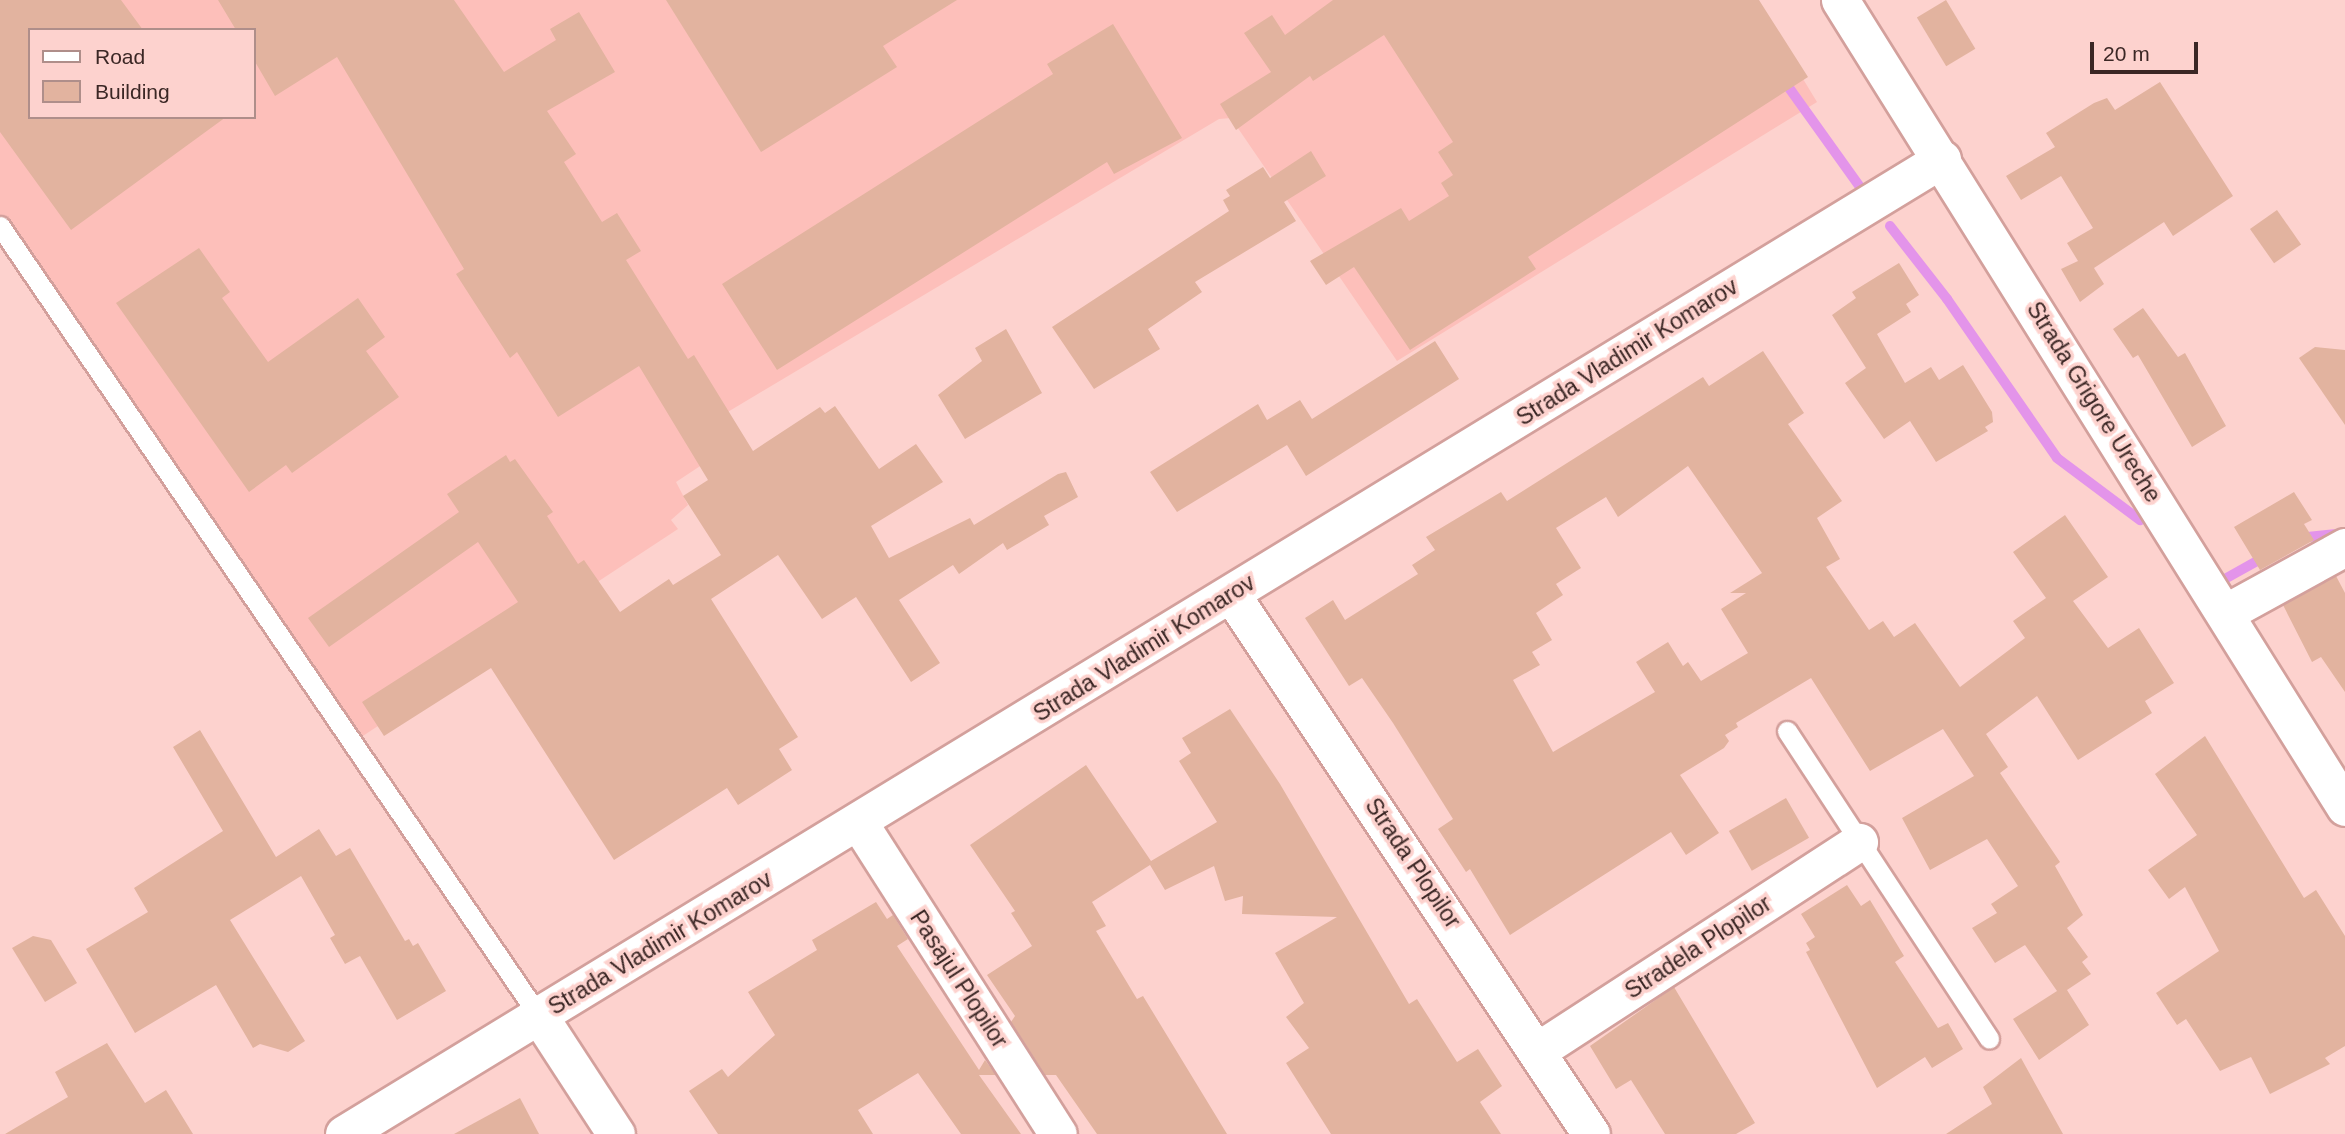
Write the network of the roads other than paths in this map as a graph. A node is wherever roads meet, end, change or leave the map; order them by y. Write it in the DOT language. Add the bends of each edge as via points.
graph roads {
  1 [pos="1840,0"];
  2 [pos="1942,159"];
  3 [pos="0,226"];
  4 [pos="2345,547"];
  5 [pos="1231,594"];
  6 [pos="2225,612"];
  7 [pos="1787,730"];
  8 [pos="2345,807"];
  9 [pos="859,823"];
  10 [pos="1859,842"];
  11 [pos="539,1016"];
  12 [pos="1989,1039"];
  13 [pos="1537,1051"];
  14 [pos="344,1134"];
  15 [pos="616,1134"];
  16 [pos="1058,1134"];
  17 [pos="1591,1134"];
  1 -- 2 [label="street, Strada Grigore Ureche"];
  2 -- 5 [label="street, Strada Vladimir Komarov"];
  2 -- 6 [label="street, Strada Grigore Ureche"];
  3 -- 11 [label="lane"];
  4 -- 6 [label="street"];
  5 -- 9 [label="street, Strada Vladimir Komarov"];
  5 -- 13 [label="street, Strada Plopilor"];
  6 -- 8 [label="street, Strada Grigore Ureche"];
  7 -- 10 [label="lane"];
  9 -- 11 [label="street, Strada Vladimir Komarov"];
  9 -- 16 [label="street, Pasajul Plopilor"];
  10 -- 12 [label="lane"];
  10 -- 13 [label="street, Stradela Plopilor"];
  11 -- 14 [label="street, Strada Vladimir Komarov"];
  11 -- 15 [label="street"];
  13 -- 17 [label="street, Strada Plopilor"];
}
